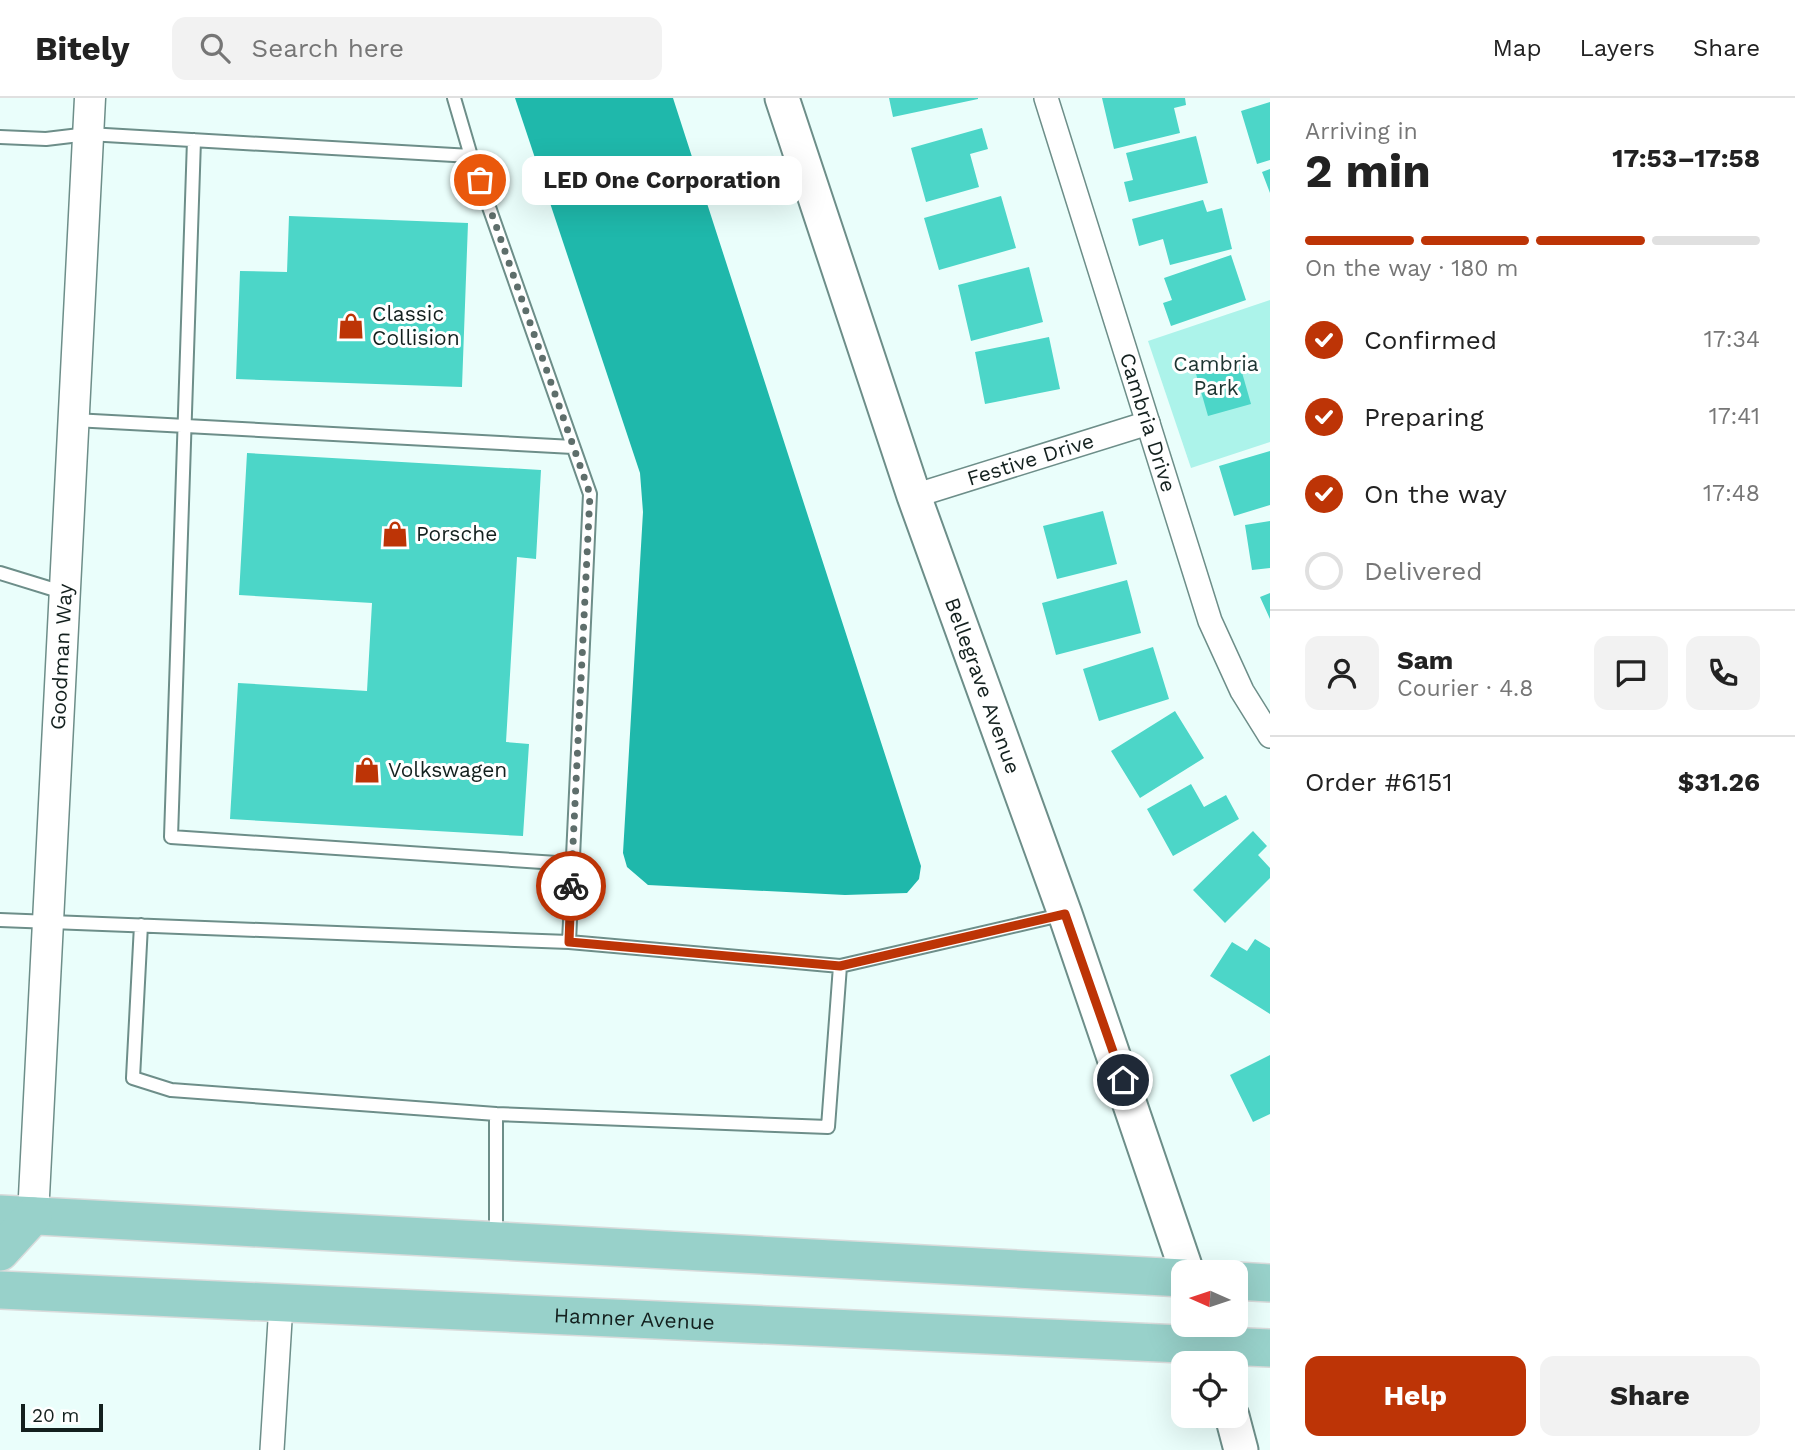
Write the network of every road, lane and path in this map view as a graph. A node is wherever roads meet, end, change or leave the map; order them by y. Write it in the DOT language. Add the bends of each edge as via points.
graph roads {
  1 [pos="90,98"];
  2 [pos="454,98"];
  3 [pos="782,98"];
  4 [pos="1046,98"];
  5 [pos="88,134"];
  6 [pos="0,137"];
  7 [pos="194,140"];
  8 [pos="471,156"];
  9 [pos="72,420"];
  10 [pos="1148,423"];
  11 [pos="185,426"];
  12 [pos="573,447"];
  13 [pos="914,495"];
  14 [pos="0,573"];
  15 [pos="62,592"];
  16 [pos="1270,736"];
  17 [pos="572,864"];
  18 [pos="1065,914"];
  19 [pos="0,920"];
  20 [pos="48,920"];
  21 [pos="141,925"];
  22 [pos="569,942"];
  23 [pos="840,966"];
  24 [pos="496,1114"];
  25 [pos="16,1215"];
  26 [pos="496,1239"];
  27 [pos="0,1252"];
  28 [pos="1183,1260"];
  29 [pos="1171,1277"];
  30 [pos="1248,1282"];
  31 [pos="1270,1283"];
  32 [pos="0,1290"];
  33 [pos="281,1304"];
  34 [pos="1210,1344"];
  35 [pos="1270,1348"];
  36 [pos="1235,1428"];
  37 [pos="272,1450"];
  38 [pos="1241,1450"];
  1 -- 5 [label="street, Goodman Way"];
  2 -- 8 [label="lane"];
  3 -- 13 [label="main road, Bellegrave Avenue"];
  4 -- 10 [label="street, Cambria Drive"];
  5 -- 6 [label="lane" via="46,139"];
  5 -- 7 [label="lane"];
  5 -- 9 [label="street, Goodman Way"];
  7 -- 8 [label="lane"];
  7 -- 11 [label="lane"];
  8 -- 12 [label="lane"];
  9 -- 11 [label="lane"];
  9 -- 15 [label="street, Goodman Way"];
  10 -- 13 [label="street, Festive Drive"];
  10 -- 16 [label="street, Cambria Drive" via="1210,621 1242,691"];
  11 -- 12 [label="lane"];
  11 -- 17 [label="lane" via="171,837"];
  12 -- 17 [label="lane" via="590,494"];
  13 -- 18 [label="main road, Bellegrave Avenue"];
  14 -- 15 [label="lane"];
  15 -- 20 [label="street, Goodman Way"];
  17 -- 22 [label="lane"];
  18 -- 23 [label="lane"];
  18 -- 28 [label="main road, Bellegrave Avenue"];
  19 -- 20 [label="lane"];
  20 -- 21 [label="lane"];
  20 -- 25 [label="street, Goodman Way"];
  21 -- 22 [label="lane"];
  21 -- 24 [label="lane" via="133,1078 171,1090"];
  22 -- 23 [label="lane"];
  23 -- 24 [label="lane" via="828,1127"];
  24 -- 26 [label="lane"];
  25 -- 26 [label="main road"];
  25 -- 27 [label="main road"];
  26 -- 29 [label="main road"];
  30 -- 31 [label="main road"];
  32 -- 33 [label="main road, Hamner Avenue"];
  33 -- 34 [label="main road, Hamner Avenue"];
  33 -- 37 [label="street"];
  34 -- 35 [label="main road, Hamner Avenue"];
  36 -- 38 [label="main road"];
}
